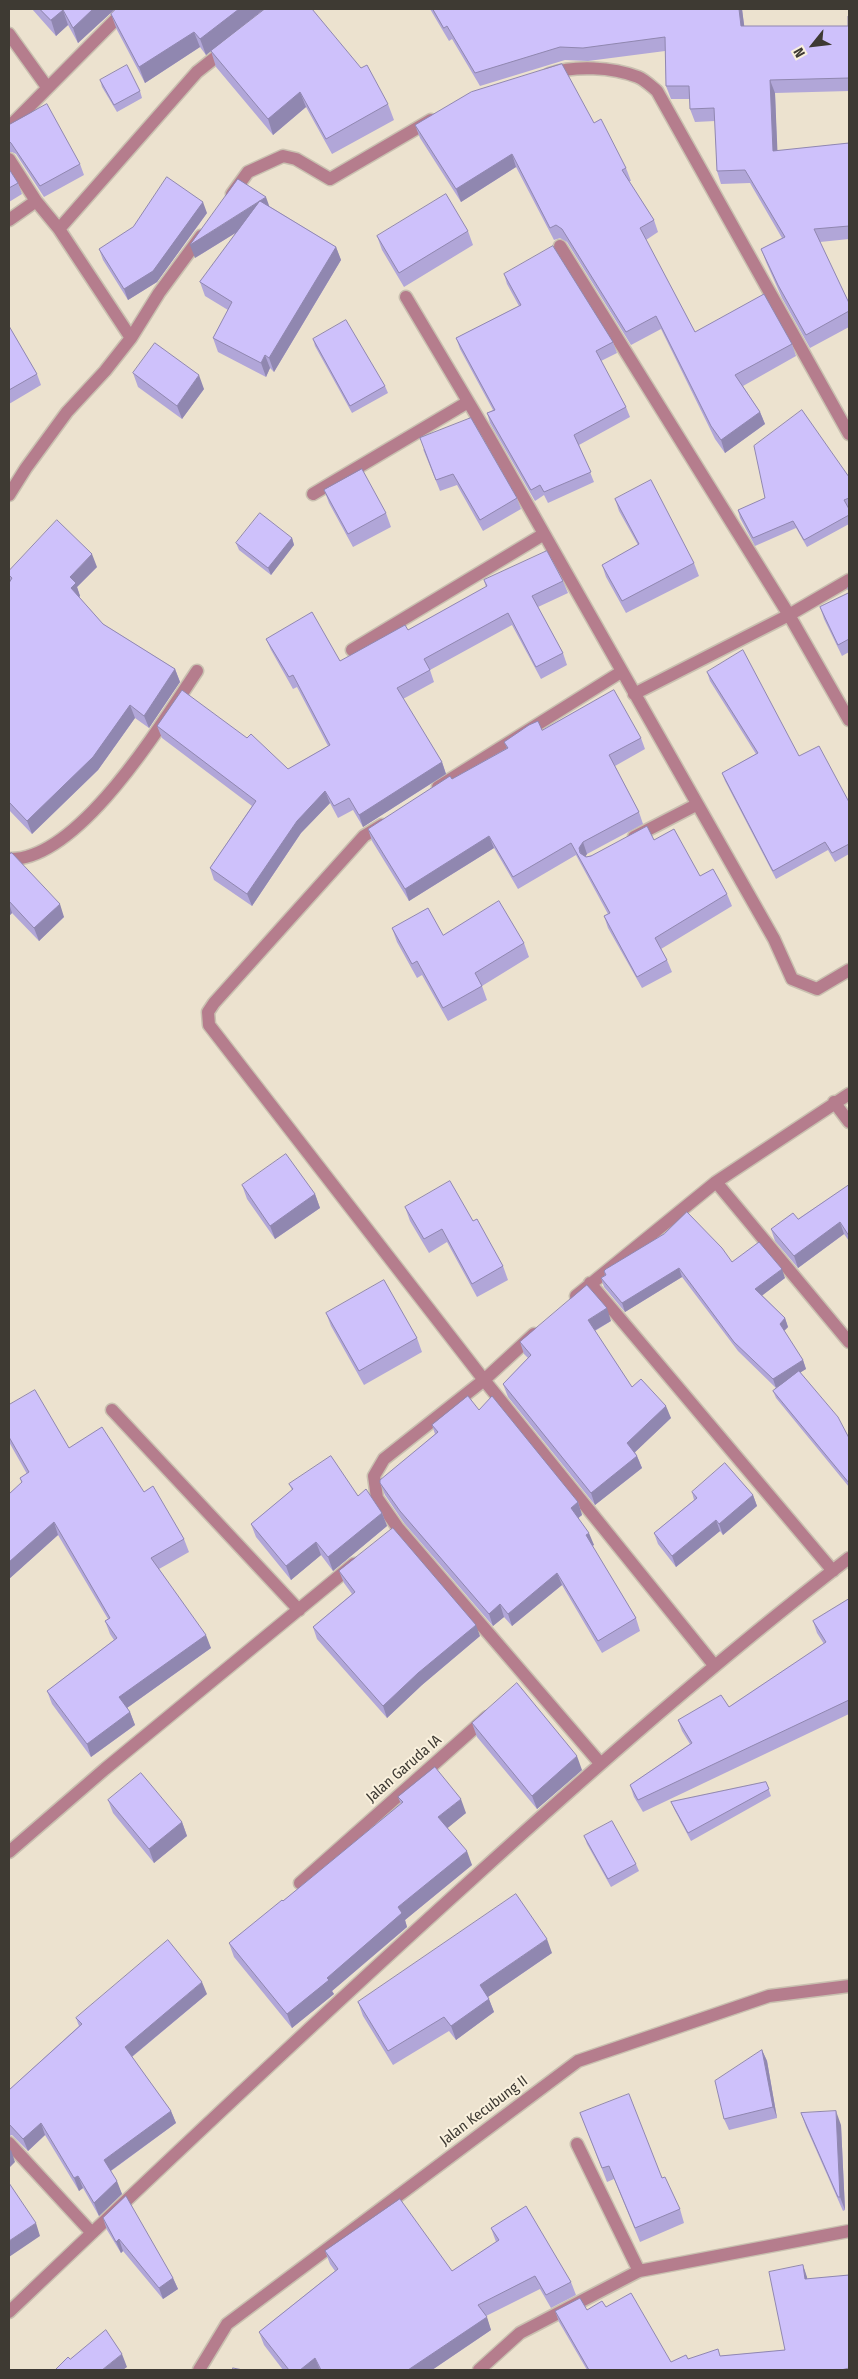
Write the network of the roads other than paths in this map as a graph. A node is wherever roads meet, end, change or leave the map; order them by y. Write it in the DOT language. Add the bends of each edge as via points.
graph roads {
  1 [pos="126,9"];
  2 [pos="9,34"];
  3 [pos="233,43"];
  4 [pos="538,77"];
  5 [pos="47,87"];
  6 [pos="438,116"];
  7 [pos="9,127"];
  8 [pos="9,159"];
  9 [pos="36,201"];
  10 [pos="224,204"];
  11 [pos="9,220"];
  12 [pos="206,228"];
  13 [pos="58,229"];
  14 [pos="560,246"];
  15 [pos="406,297"];
  16 [pos="131,338"];
  17 [pos="468,402"];
  18 [pos="849,434"];
  19 [pos="313,494"];
  20 [pos="9,495"];
  21 [pos="544,534"];
  22 [pos="849,580"];
  23 [pos="790,615"];
  24 [pos="352,650"];
  25 [pos="197,670"];
  26 [pos="621,672"];
  27 [pos="634,694"];
  28 [pos="849,720"];
  29 [pos="426,795"];
  30 [pos="696,804"];
  31 [pos="395,816"];
  32 [pos="621,844"];
  33 [pos="9,859"];
  34 [pos="849,970"];
  35 [pos="849,1094"];
  36 [pos="834,1102"];
  37 [pos="849,1122"];
  38 [pos="716,1182"];
  39 [pos="590,1283"];
  40 [pos="568,1303"];
  41 [pos="540,1328"];
  42 [pos="849,1342"];
  43 [pos="484,1380"];
  44 [pos="112,1410"];
  45 [pos="368,1553"];
  46 [pos="849,1558"];
  47 [pos="833,1571"];
  48 [pos="299,1610"];
  49 [pos="714,1665"];
  50 [pos="500,1706"];
  51 [pos="600,1762"];
  52 [pos="9,1852"];
  53 [pos="300,1883"];
  54 [pos="849,1986"];
  55 [pos="9,2143"];
  56 [pos="577,2144"];
  57 [pos="849,2231"];
  58 [pos="92,2233"];
  59 [pos="640,2271"];
  60 [pos="9,2312"];
  61 [pos="199,2370"];
  62 [pos="479,2370"];
  1 -- 5 [label="street"];
  2 -- 5 [label="street"];
  3 -- 13 [label="street" via="197,72"];
  4 -- 18 [label="street" via="567,68 617,71 640,77 657,91"];
  5 -- 7 [label="street"];
  6 -- 10 [label="street" via="330,179 296,159 283,156 263,164 248,172"];
  8 -- 9 [label="street"];
  9 -- 11 [label="street"];
  9 -- 13 [label="street"];
  12 -- 16 [label="street"];
  13 -- 16 [label="street"];
  14 -- 23 [label="street"];
  15 -- 17 [label="street"];
  16 -- 20 [label="street" via="67,412"];
  17 -- 19 [label="street"];
  17 -- 21 [label="street"];
  21 -- 24 [label="street"];
  21 -- 26 [label="street"];
  22 -- 23 [label="street"];
  23 -- 27 [label="street"];
  23 -- 28 [label="street"];
  25 -- 33 [label="street" via="145,748 95,809 68,834 42,851"];
  26 -- 27 [label="street"];
  26 -- 29 [label="street"];
  27 -- 30 [label="street"];
  30 -- 32 [label="street"];
  30 -- 34 [label="street" via="774,939 792,979 817,988"];
  31 -- 43 [label="street" via="364,836 214,1003 208,1012 209,1025"];
  35 -- 36 [label="street"];
  36 -- 37 [label="street"];
  36 -- 38 [label="street"];
  38 -- 39 [label="street"];
  38 -- 42 [label="street"];
  39 -- 40 [label="street"];
  39 -- 47 [label="street"];
  41 -- 43 [label="street"];
  43 -- 49 [label="street"];
  43 -- 51 [label="street" via="384,1459 374,1476 377,1498 394,1531 526,1683"];
  44 -- 48 [label="street"];
  45 -- 48 [label="street"];
  46 -- 47 [label="street"];
  47 -- 49 [label="street"];
  48 -- 52 [label="street"];
  49 -- 51 [label="street"];
  50 -- 53 [label="street, Jalan Garuda IA"];
  51 -- 58 [label="street" via="361,1980"];
  54 -- 61 [label="street, Jalan Kecubung II" via="769,1996 578,2061 227,2324"];
  55 -- 58 [label="street"];
  56 -- 59 [label="street"];
  57 -- 59 [label="street"];
  58 -- 60 [label="street"];
  59 -- 62 [label="street" via="520,2333"];
}
